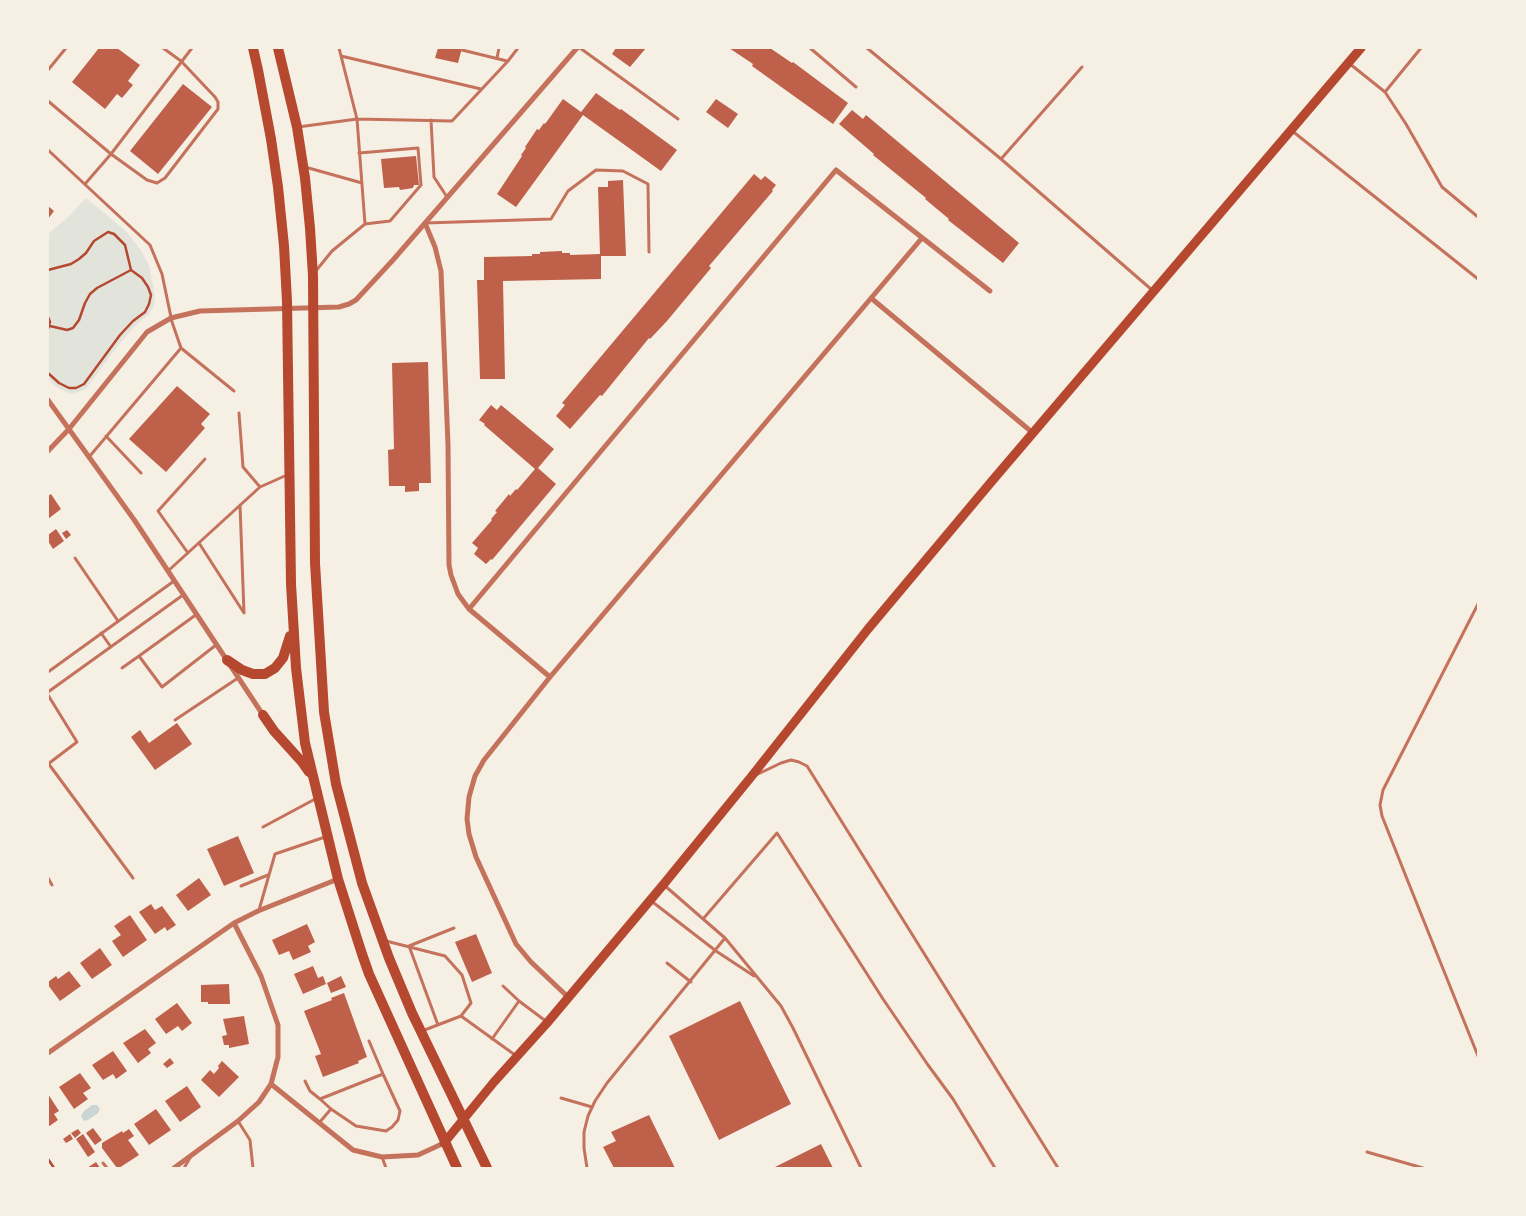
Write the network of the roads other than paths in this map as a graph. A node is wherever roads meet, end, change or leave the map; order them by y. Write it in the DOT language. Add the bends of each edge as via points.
graph roads {
  1 [pos="66,48"];
  2 [pos="163,48"];
  3 [pos="192,48"];
  4 [pos="253,48"];
  5 [pos="278,48"];
  6 [pos="339,48"];
  7 [pos="499,48"];
  8 [pos="518,48"];
  9 [pos="578,48"];
  10 [pos="810,48"];
  11 [pos="867,48"];
  12 [pos="1360,48"];
  13 [pos="1421,48"];
  14 [pos="462,50"];
  15 [pos="341,56"];
  16 [pos="496,58"];
  17 [pos="508,61"];
  18 [pos="181,62"];
  19 [pos="1348,62"];
  20 [pos="1082,67"];
  21 [pos="48,70"];
  22 [pos="856,87"];
  23 [pos="481,89"];
  24 [pos="1385,92"];
  25 [pos="48,101"];
  26 [pos="357,119"];
  27 [pos="678,119"];
  28 [pos="430,120"];
  29 [pos="297,127"];
  30 [pos="1291,130"];
  31 [pos="48,150"];
  32 [pos="359,152"];
  33 [pos="111,154"];
  34 [pos="1001,159"];
  35 [pos="303,167"];
  36 [pos="362,183"];
  37 [pos="86,184"];
  38 [pos="447,197"];
  39 [pos="1478,215"];
  40 [pos="425,223"];
  41 [pos="365,224"];
  42 [pos="922,238"];
  43 [pos="649,252"];
  44 [pos="313,276"];
  45 [pos="1478,279"];
  46 [pos="990,291"];
  47 [pos="1153,292"];
  48 [pos="871,298"];
  49 [pos="313,308"];
  50 [pos="287,309"];
  51 [pos="171,318"];
  52 [pos="182,348"];
  53 [pos="234,391"];
  54 [pos="48,400"];
  55 [pos="239,413"];
  56 [pos="69,429"];
  57 [pos="1033,433"];
  58 [pos="106,436"];
  59 [pos="48,450"];
  60 [pos="89,457"];
  61 [pos="205,459"];
  62 [pos="141,473"];
  63 [pos="288,474"];
  64 [pos="260,487"];
  65 [pos="240,505"];
  66 [pos="199,543"];
  67 [pos="188,553"];
  68 [pos="75,558"];
  69 [pos="168,571"];
  70 [pos="174,580"];
  71 [pos="183,594"];
  72 [pos="1478,604"];
  73 [pos="469,609"];
  74 [pos="197,614"];
  75 [pos="293,620"];
  76 [pos="118,621"];
  77 [pos="101,633"];
  78 [pos="217,645"];
  79 [pos="110,647"];
  80 [pos="139,656"];
  81 [pos="227,660"];
  82 [pos="122,668"];
  83 [pos="48,672"];
  84 [pos="550,677"];
  85 [pos="238,678"];
  86 [pos="48,694"];
  87 [pos="263,715"];
  88 [pos="174,720"];
  89 [pos="48,764"];
  90 [pos="751,777"];
  91 [pos="316,786"];
  92 [pos="318,798"];
  93 [pos="263,828"];
  94 [pos="328,836"];
  95 [pos="269,875"];
  96 [pos="48,878"];
  97 [pos="133,878"];
  98 [pos="338,879"];
  99 [pos="52,885"];
  100 [pos="663,885"];
  101 [pos="241,886"];
  102 [pos="650,900"];
  103 [pos="258,911"];
  104 [pos="703,919"];
  105 [pos="234,923"];
  106 [pos="454,928"];
  107 [pos="725,938"];
  108 [pos="383,940"];
  109 [pos="409,946"];
  110 [pos="716,951"];
  111 [pos="667,963"];
  112 [pos="759,979"];
  113 [pos="691,982"];
  114 [pos="503,986"];
  115 [pos="568,997"];
  116 [pos="519,1001"];
  117 [pos="461,1016"];
  118 [pos="547,1023"];
  119 [pos="438,1025"];
  120 [pos="421,1031"];
  121 [pos="492,1039"];
  122 [pos="369,1041"];
  123 [pos="48,1053"];
  124 [pos="1478,1056"];
  125 [pos="516,1057"];
  126 [pos="383,1074"];
  127 [pos="305,1081"];
  128 [pos="271,1084"];
  129 [pos="561,1098"];
  130 [pos="320,1099"];
  131 [pos="592,1107"];
  132 [pos="331,1108"];
  133 [pos="464,1119"];
  134 [pos="238,1121"];
  135 [pos="319,1124"];
  136 [pos="444,1143"];
  137 [pos="1367,1152"];
  138 [pos="192,1156"];
  139 [pos="382,1157"];
  140 [pos="103,1163"];
  141 [pos="107,1168"];
  142 [pos="174,1168"];
  143 [pos="184,1168"];
  144 [pos="253,1168"];
  145 [pos="386,1168"];
  146 [pos="457,1168"];
  147 [pos="487,1168"];
  148 [pos="587,1168"];
  149 [pos="861,1168"];
  150 [pos="995,1168"];
  151 [pos="1058,1168"];
  152 [pos="1423,1168"];
  1 -- 21 [label="lane"];
  2 -- 18 [label="lane"];
  3 -- 18 [label="lane"];
  4 -- 50 [label="main road" via="278,187"];
  5 -- 29 [label="main road"];
  6 -- 15 [label="lane"];
  7 -- 16 [label="lane"];
  8 -- 17 [label="lane"];
  9 -- 27 [label="lane"];
  9 -- 38 [label="street"];
  10 -- 22 [label="lane"];
  11 -- 34 [label="lane"];
  12 -- 19 [label="main road"];
  13 -- 24 [label="lane"];
  14 -- 16 [label="lane"];
  15 -- 23 [label="lane"];
  15 -- 26 [label="lane"];
  16 -- 17 [label="lane"];
  17 -- 23 [label="lane"];
  18 -- 33 [label="lane"];
  18 -- 33 [label="lane" via="218,102 218,108 165,178 157,183 147,180"];
  19 -- 24 [label="lane"];
  19 -- 30 [label="main road"];
  20 -- 34 [label="lane"];
  23 -- 28 [label="lane" via="452,120"];
  24 -- 39 [label="lane" via="1442,188"];
  25 -- 33 [label="lane"];
  26 -- 28 [label="lane"];
  26 -- 29 [label="lane"];
  26 -- 32 [label="lane"];
  28 -- 38 [label="lane" via="434,177"];
  29 -- 35 [label="main road"];
  30 -- 45 [label="lane"];
  30 -- 47 [label="main road"];
  31 -- 37 [label="lane"];
  32 -- 36 [label="lane"];
  32 -- 41 [label="lane" via="418,148 422,185 390,221"];
  33 -- 37 [label="lane"];
  34 -- 47 [label="lane"];
  35 -- 36 [label="lane"];
  35 -- 44 [label="main road"];
  36 -- 41 [label="lane"];
  37 -- 51 [label="lane" via="150,245 162,274"];
  38 -- 40 [label="street"];
  40 -- 43 [label="lane" via="551,219 568,191 596,170 623,171 648,184"];
  40 -- 49 [label="street" via="356,300 338,307"];
  40 -- 73 [label="street" via="442,271 449,565 458,594"];
  41 -- 44 [label="lane" via="332,251"];
  42 -- 46 [label="street"];
  42 -- 48 [label="street"];
  42 -- 73 [label="street" via="836,170"];
  44 -- 49 [label="main road"];
  47 -- 57 [label="main road"];
  48 -- 57 [label="street"];
  48 -- 84 [label="street"];
  49 -- 50 [label="street"];
  49 -- 108 [label="main road" via="315,563 324,712 344,822"];
  50 -- 51 [label="street" via="200,311"];
  50 -- 63 [label="main road"];
  51 -- 52 [label="lane"];
  51 -- 56 [label="street" via="147,332"];
  52 -- 53 [label="lane"];
  52 -- 58 [label="lane"];
  54 -- 56 [label="street"];
  55 -- 64 [label="lane" via="243,467"];
  56 -- 59 [label="street"];
  56 -- 60 [label="street"];
  57 -- 90 [label="main road" via="868,629"];
  58 -- 60 [label="lane"];
  58 -- 62 [label="lane"];
  60 -- 69 [label="street"];
  61 -- 67 [label="lane" via="158,511"];
  63 -- 64 [label="lane"];
  63 -- 75 [label="main road"];
  64 -- 65 [label="lane"];
  65 -- 66 [label="lane"];
  65 -- 66 [label="lane" via="244,613"];
  66 -- 67 [label="lane"];
  67 -- 69 [label="lane"];
  68 -- 76 [label="lane"];
  69 -- 70 [label="street"];
  70 -- 71 [label="street"];
  70 -- 76 [label="lane"];
  71 -- 74 [label="street"];
  71 -- 79 [label="lane"];
  72 -- 124 [label="lane" via="1383,790 1380,805"];
  73 -- 84 [label="street"];
  74 -- 78 [label="street"];
  74 -- 80 [label="lane"];
  75 -- 81 [label="main road" via="286,650 275,668 265,674 253,674"];
  75 -- 91 [label="main road" via="305,744"];
  76 -- 77 [label="lane"];
  77 -- 79 [label="lane"];
  77 -- 83 [label="lane"];
  78 -- 80 [label="lane" via="162,687"];
  78 -- 81 [label="street"];
  79 -- 86 [label="lane"];
  80 -- 82 [label="lane"];
  81 -- 85 [label="street"];
  84 -- 115 [label="street" via="484,760 475,776 467,819 476,857 516,944"];
  85 -- 87 [label="street"];
  85 -- 88 [label="lane"];
  86 -- 89 [label="lane" via="77,742"];
  87 -- 91 [label="main road" via="302,762"];
  89 -- 97 [label="lane"];
  90 -- 100 [label="main road"];
  90 -- 151 [label="lane" via="791,760 807,766"];
  91 -- 92 [label="main road"];
  92 -- 93 [label="lane"];
  92 -- 94 [label="main road"];
  94 -- 95 [label="lane" via="275,854"];
  94 -- 98 [label="main road"];
  95 -- 101 [label="lane"];
  95 -- 103 [label="lane"];
  96 -- 99 [label="lane"];
  98 -- 103 [label="street"];
  98 -- 136 [label="main road" via="369,974"];
  100 -- 102 [label="main road"];
  100 -- 104 [label="lane"];
  102 -- 110 [label="lane"];
  102 -- 115 [label="main road"];
  103 -- 105 [label="street"];
  104 -- 107 [label="lane"];
  104 -- 150 [label="lane" via="777,833"];
  105 -- 123 [label="street"];
  105 -- 128 [label="street" via="261,976 278,1025 278,1057"];
  106 -- 109 [label="lane"];
  107 -- 110 [label="lane"];
  107 -- 112 [label="lane"];
  108 -- 109 [label="lane"];
  108 -- 120 [label="main road"];
  109 -- 117 [label="lane" via="445,956 462,975 471,1003"];
  109 -- 119 [label="lane"];
  110 -- 112 [label="lane"];
  110 -- 113 [label="lane"];
  111 -- 113 [label="lane"];
  112 -- 149 [label="lane" via="781,1006 793,1028"];
  113 -- 131 [label="lane" via="607,1083"];
  114 -- 116 [label="lane"];
  115 -- 118 [label="main road"];
  116 -- 118 [label="lane"];
  116 -- 121 [label="lane"];
  117 -- 119 [label="lane"];
  117 -- 121 [label="lane"];
  118 -- 125 [label="main road"];
  119 -- 120 [label="lane"];
  120 -- 133 [label="main road"];
  121 -- 125 [label="lane"];
  122 -- 126 [label="lane"];
  125 -- 133 [label="main road"];
  126 -- 130 [label="lane"];
  126 -- 132 [label="lane" via="400,1111 398,1120 386,1131 356,1126"];
  127 -- 130 [label="lane" via="310,1091"];
  128 -- 134 [label="street" via="259,1102"];
  128 -- 135 [label="street"];
  129 -- 131 [label="lane"];
  130 -- 132 [label="lane"];
  131 -- 148 [label="lane" via="584,1132"];
  132 -- 135 [label="lane"];
  133 -- 136 [label="main road"];
  133 -- 147 [label="main road"];
  134 -- 138 [label="street"];
  134 -- 144 [label="lane" via="250,1140"];
  135 -- 139 [label="street" via="353,1150"];
  136 -- 139 [label="street" via="418,1156"];
  136 -- 146 [label="main road"];
  137 -- 152 [label="lane"];
  138 -- 142 [label="street"];
  138 -- 143 [label="lane"];
  139 -- 145 [label="lane"];
  140 -- 141 [label="lane"];
}
